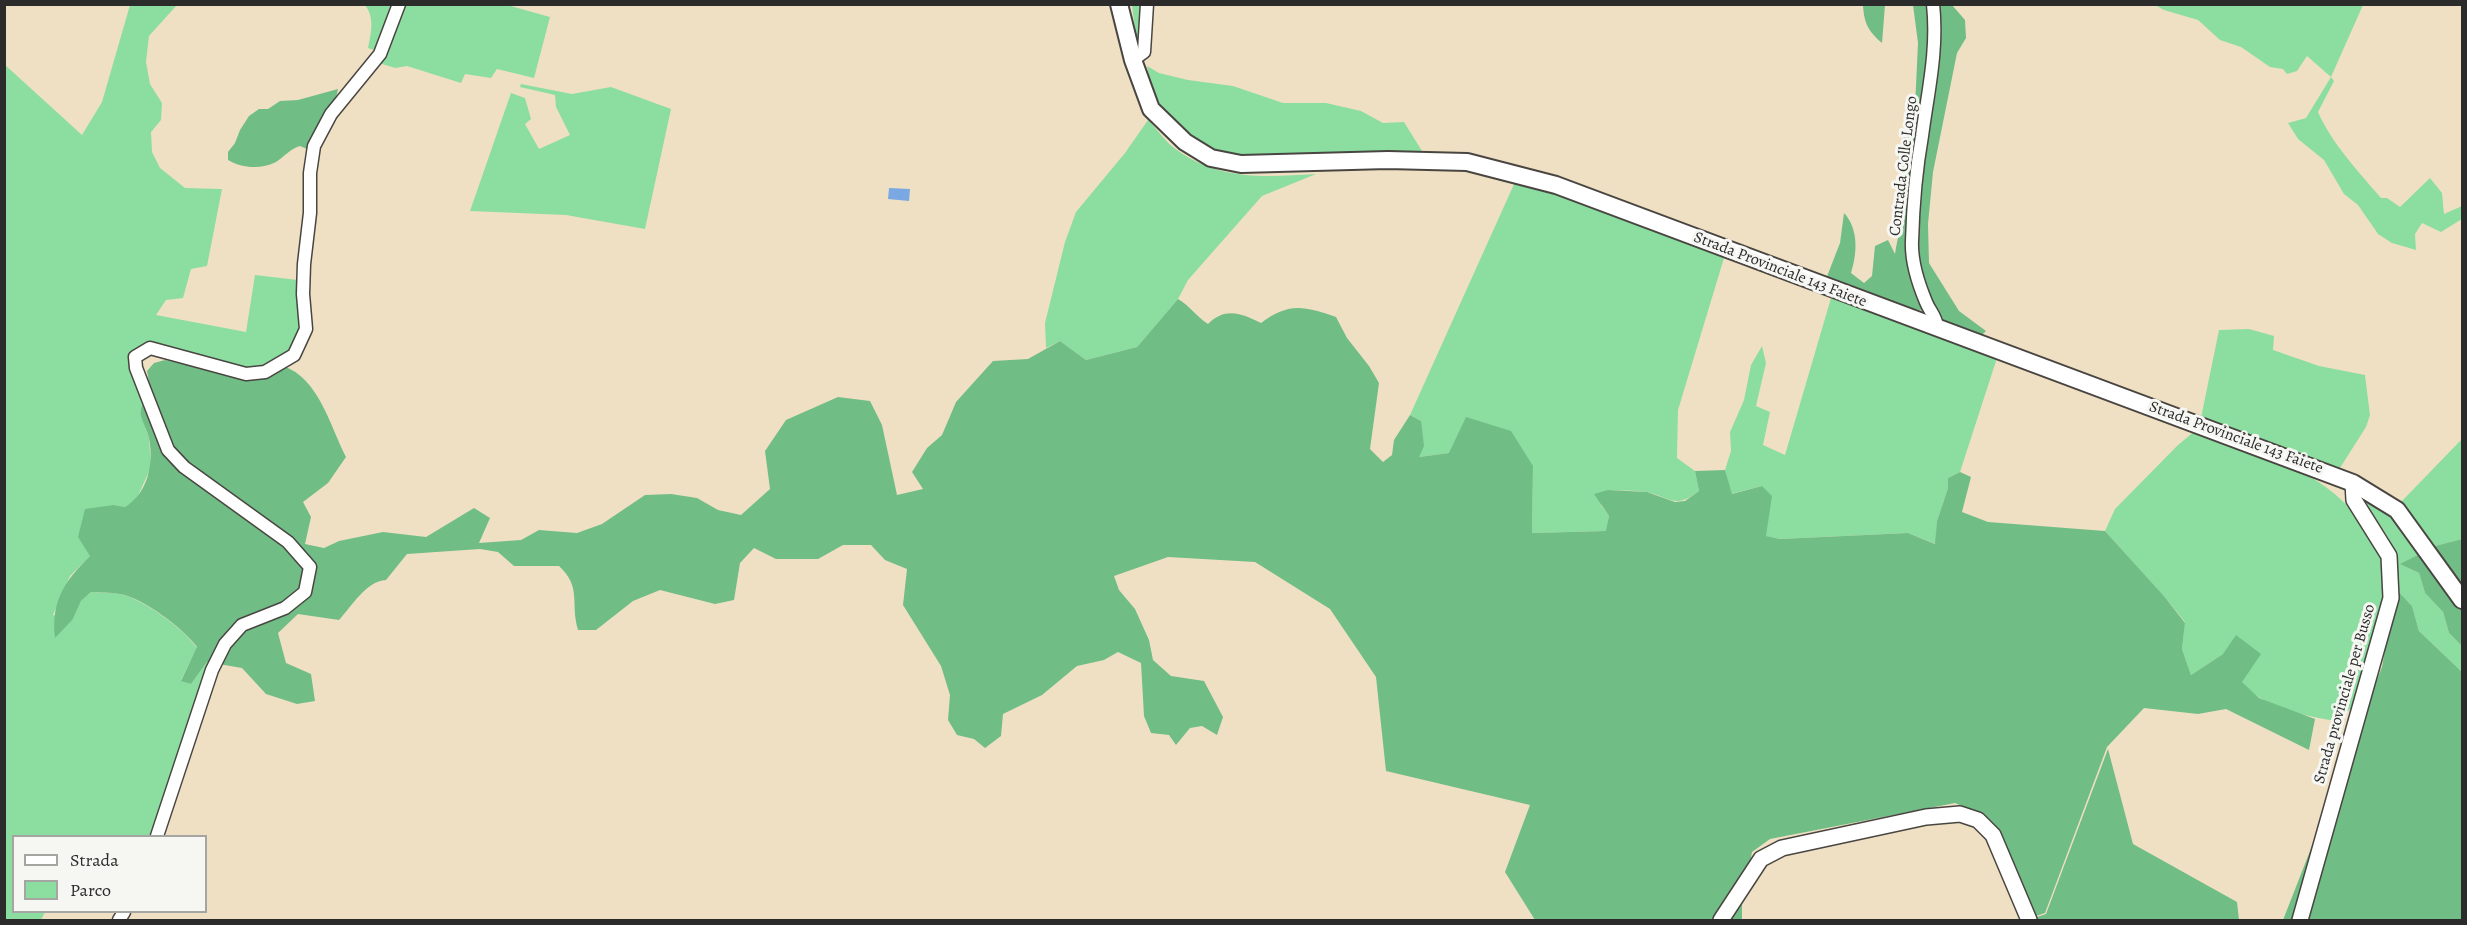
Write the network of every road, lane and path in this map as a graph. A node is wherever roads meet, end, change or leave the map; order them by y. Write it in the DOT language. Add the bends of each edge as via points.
graph roads {
  1 [pos="399,4"];
  2 [pos="1119,4"];
  3 [pos="1147,4"];
  4 [pos="1933,4"];
  5 [pos="1133,60"];
  6 [pos="1936,327"];
  7 [pos="2353,483"];
  8 [pos="2463,600"];
  9 [pos="158,835"];
  10 [pos="1721,921"];
  11 [pos="2029,921"];
  12 [pos="2300,921"];
  1 -- 9 [label="street" via="380,54 331,114 314,146 304,264 306,329 294,355 265,372 246,375 150,348 135,357 168,450 183,467 288,542 310,567 305,592 285,608 242,625 225,644 212,670"];
  2 -- 5 [label="main road, Strada Provinciale 143 Faiete"];
  3 -- 5 [label="street" via="1144,52"];
  4 -- 6 [label="street, Contrada Colle Longo" via="1935,61 1922,136 1911,242 1915,272"];
  5 -- 6 [label="main road, Strada Provinciale 143 Faiete" via="1151,109 1185,142 1211,158 1241,164 1467,162 1556,185"];
  6 -- 7 [label="main road, Strada Provinciale 143 Faiete"];
  7 -- 8 [label="main road, Strada Provinciale 143 Faiete" via="2397,510"];
  7 -- 12 [label="street, Strada provinciale per Busso" via="2354,500 2389,556 2391,598"];
  10 -- 11 [label="street" via="1761,859 1782,848 1926,817 1960,814 1978,820 1994,835"];
}
